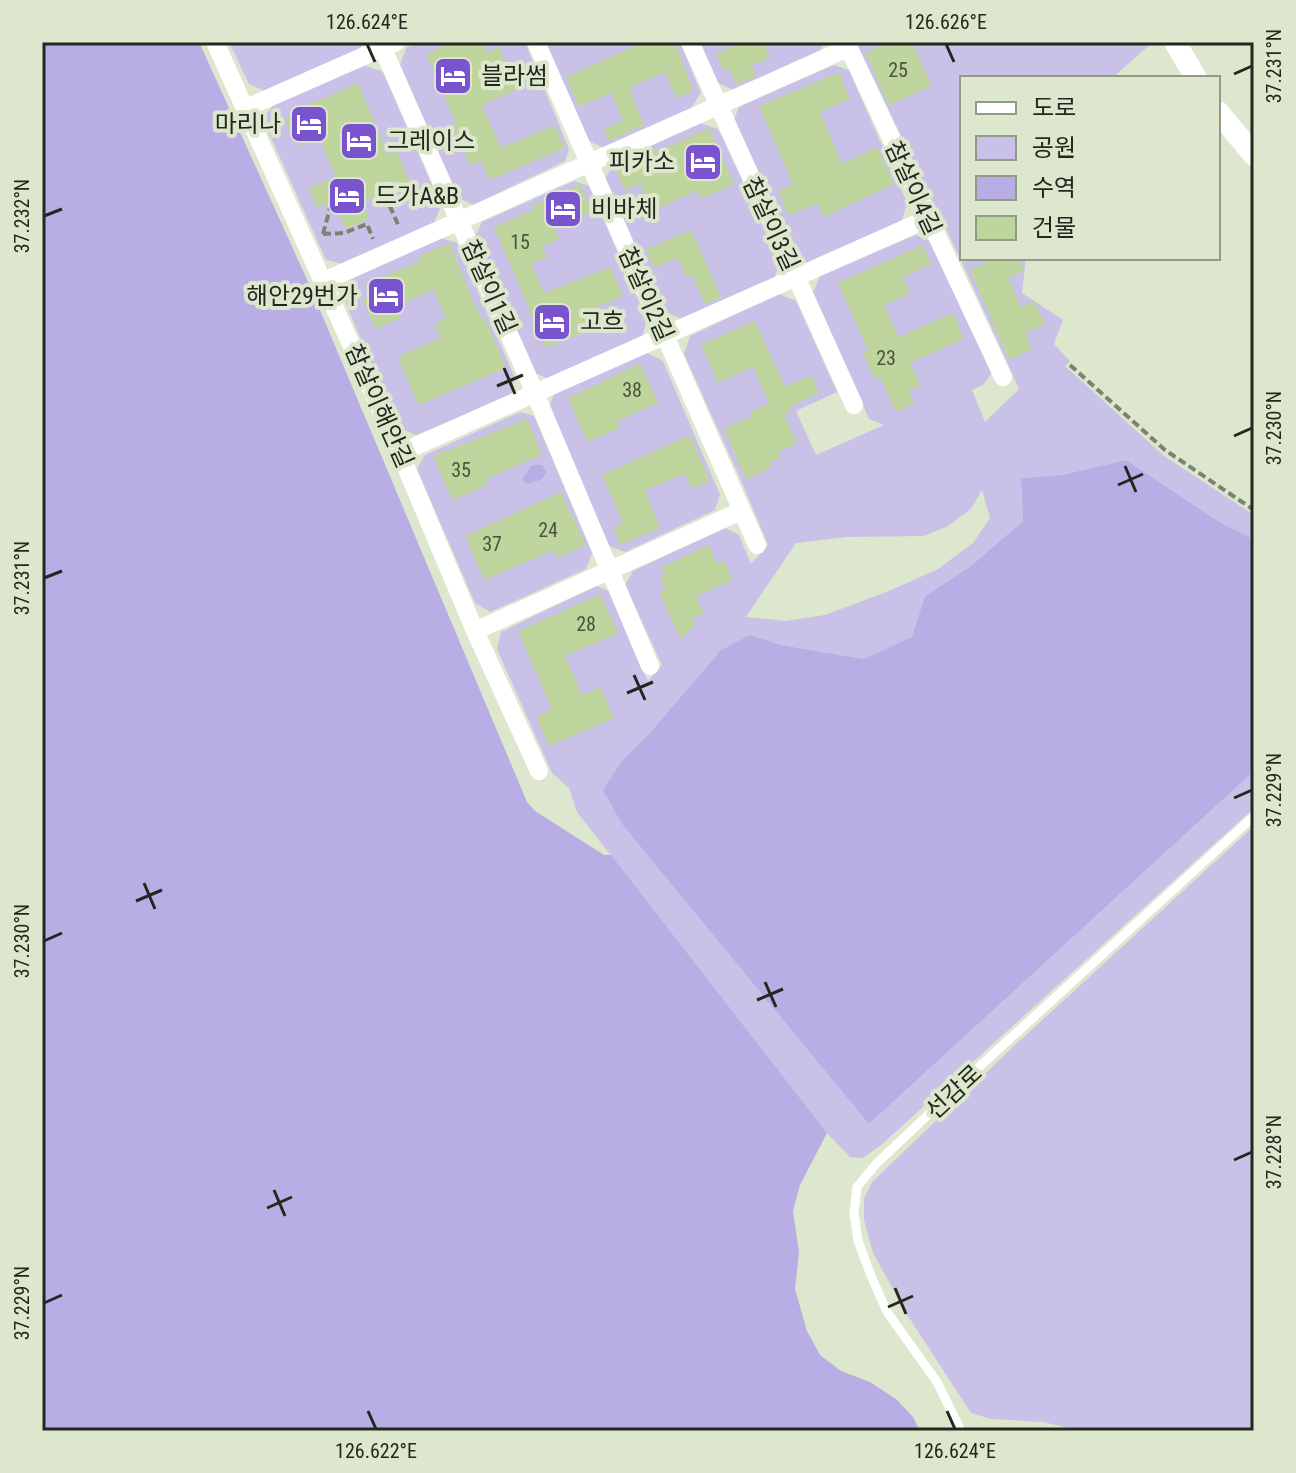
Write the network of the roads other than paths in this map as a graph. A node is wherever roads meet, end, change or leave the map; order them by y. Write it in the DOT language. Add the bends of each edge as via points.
graph roads {
  1 [pos="215,42"];
  2 [pos="536,42"];
  3 [pos="690,42"];
  4 [pos="1175,42"];
  5 [pos="386,44"];
  6 [pos="847,45"];
  7 [pos="1195,76"];
  8 [pos="717,106"];
  9 [pos="246,108"];
  10 [pos="1220,114"];
  11 [pos="1254,155"];
  12 [pos="589,164"];
  13 [pos="459,219"];
  14 [pos="927,219"];
  15 [pos="796,279"];
  16 [pos="324,281"];
  17 [pos="664,336"];
  18 [pos="1003,377"];
  19 [pos="535,393"];
  20 [pos="854,405"];
  21 [pos="400,453"];
  22 [pos="741,511"];
  23 [pos="757,545"];
  24 [pos="611,570"];
  25 [pos="475,631"];
  26 [pos="650,666"];
  27 [pos="539,771"];
  28 [pos="1254,816"];
  29 [pos="961,1431"];
  1 -- 9 [label="street, 참살이해안길"];
  2 -- 12 [label="street, 참살이2길"];
  3 -- 8 [label="street, 참살이3길"];
  4 -- 7 [label="street"];
  5 -- 9 [label="street"];
  5 -- 13 [label="street, 참살이1길"];
  6 -- 8 [label="street"];
  6 -- 14 [label="street, 참살이4길"];
  8 -- 12 [label="street"];
  8 -- 15 [label="street, 참살이3길"];
  9 -- 16 [label="street, 참살이해안길" via="315,238"];
  10 -- 11 [label="street"];
  12 -- 13 [label="street"];
  12 -- 17 [label="street, 참살이2길"];
  13 -- 16 [label="street"];
  13 -- 19 [label="street, 참살이1길"];
  14 -- 15 [label="street"];
  14 -- 18 [label="street, 참살이4길"];
  15 -- 17 [label="street"];
  15 -- 20 [label="street, 참살이3길"];
  16 -- 21 [label="street, 참살이해안길"];
  17 -- 19 [label="street"];
  17 -- 22 [label="street, 참살이2길"];
  19 -- 21 [label="street"];
  19 -- 24 [label="street, 참살이1길"];
  21 -- 25 [label="street, 참살이해안길"];
  22 -- 23 [label="street, 참살이2길"];
  22 -- 24 [label="street"];
  24 -- 25 [label="street"];
  24 -- 26 [label="street, 참살이1길"];
  25 -- 27 [label="street, 참살이해안길"];
  28 -- 29 [label="lane, 선감로" via="967,1078 857,1187 858,1241 872,1278 887,1312 937,1382"];
}
